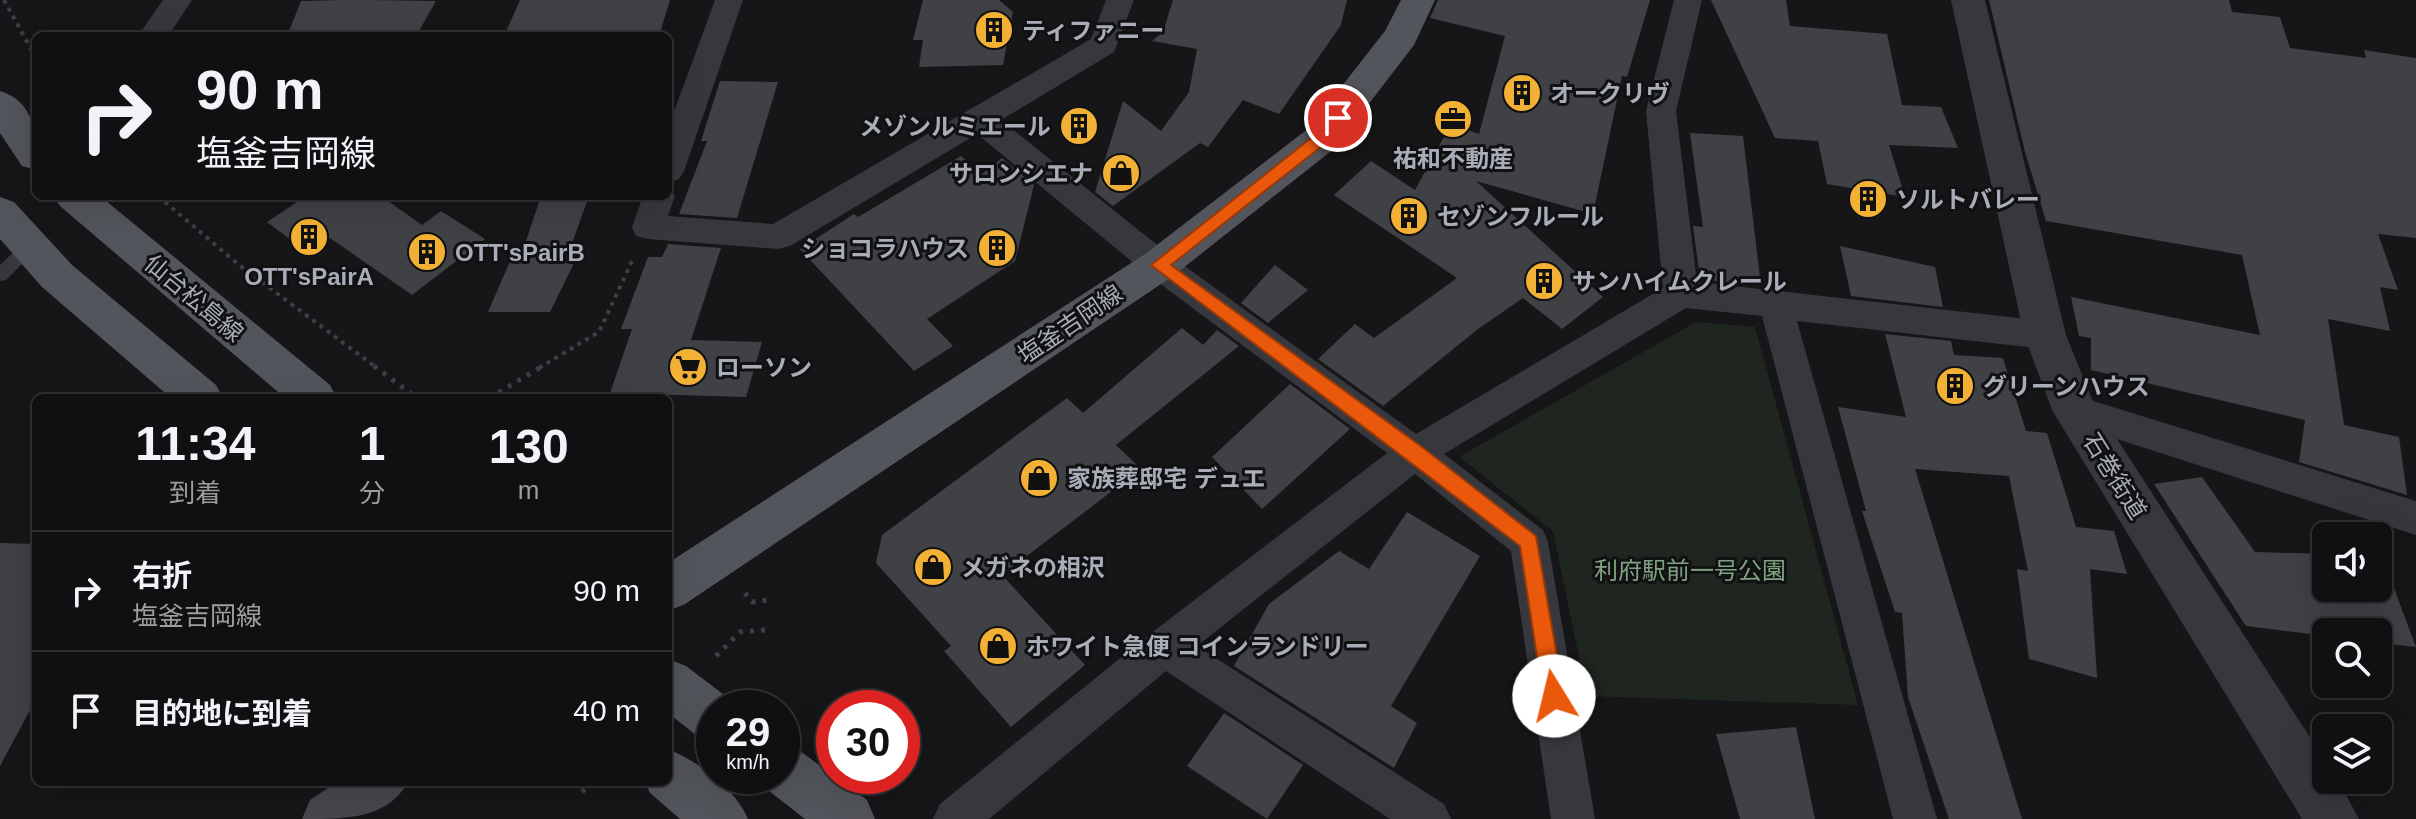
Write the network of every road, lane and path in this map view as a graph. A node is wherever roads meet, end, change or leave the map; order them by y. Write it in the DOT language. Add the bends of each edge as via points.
graph roads {
  1 [pos="4,0"];
  2 [pos="178,0"];
  3 [pos="729,0"];
  4 [pos="1120,0"];
  5 [pos="1418,0"];
  6 [pos="1688,0"];
  7 [pos="1968,0"];
  8 [pos="156,32"];
  9 [pos="32,51"];
  10 [pos="0,104"];
  11 [pos="980,120"];
  12 [pos="32,150"];
  13 [pos="672,160"];
  14 [pos="79,200"];
  15 [pos="163,200"];
  16 [pos="658,200"];
  17 [pos="0,212"];
  18 [pos="648,227"];
  19 [pos="30,246"];
  20 [pos="1159,265"];
  21 [pos="0,275"];
  22 [pos="1681,294"];
  23 [pos="1776,306"];
  24 [pos="2045,335"];
  25 [pos="196,394"];
  26 [pos="310,394"];
  27 [pos="412,394"];
  28 [pos="496,394"];
  29 [pos="2074,410"];
  30 [pos="1415,453"];
  31 [pos="2416,518"];
  32 [pos="672,586"];
  33 [pos="740,586"];
  34 [pos="769,600"];
  35 [pos="765,630"];
  36 [pos="1164,647"];
  37 [pos="716,656"];
  38 [pos="672,686"];
  39 [pos="696,704"];
  40 [pos="672,778"];
  41 [pos="800,783"];
  42 [pos="376,786"];
  43 [pos="466,786"];
  44 [pos="588,786"];
  45 [pos="468,791"];
  46 [pos="582,792"];
  47 [pos="329,819"];
  48 [pos="721,819"];
  49 [pos="848,819"];
  50 [pos="955,819"];
  51 [pos="1429,819"];
  52 [pos="1573,819"];
  53 [pos="1915,819"];
  54 [pos="2332,819"];
  1 -- 9 [label="path"];
  2 -- 8 [label="street"];
  3 -- 13 [label="street"];
  4 -- 11 [label="street" via="1104,45"];
  5 -- 20 [label="main road, 塩釜吉岡線" via="1401,36 1322,138"];
  6 -- 22 [label="street" via="1661,111"];
  7 -- 24 [label="street, 石巻街道"];
  10 -- 12 [label="main road"];
  11 -- 18 [label="street" via="778,237"];
  11 -- 20 [label="street"];
  14 -- 26 [label="main road, 仙台松島線"];
  15 -- 27 [label="path" via="239,265"];
  16 -- 18 [label="street"];
  17 -- 19 [label="main road"];
  18 -- 28 [label="path" via="599,332"];
  19 -- 21 [label="lane"];
  19 -- 25 [label="main road" via="57,276"];
  20 -- 30 [label="street"];
  20 -- 32 [label="main road, 塩釜吉岡線"];
  22 -- 23 [label="street"];
  22 -- 30 [label="street"];
  23 -- 24 [label="street"];
  23 -- 53 [label="street"];
  24 -- 29 [label="street, 石巻街道"];
  29 -- 31 [label="street"];
  29 -- 54 [label="street, 石巻街道"];
  30 -- 36 [label="street"];
  30 -- 52 [label="street" via="1529,542"];
  33 -- 34 [label="path" via="752,602"];
  35 -- 37 [label="path" via="740,632"];
  36 -- 50 [label="street"];
  36 -- 51 [label="street"];
  38 -- 39 [label="main road"];
  40 -- 48 [label="main road"];
  41 -- 49 [label="main road"];
  42 -- 47 [label="main road"];
  43 -- 45 [label="path"];
  44 -- 46 [label="path"];
}
